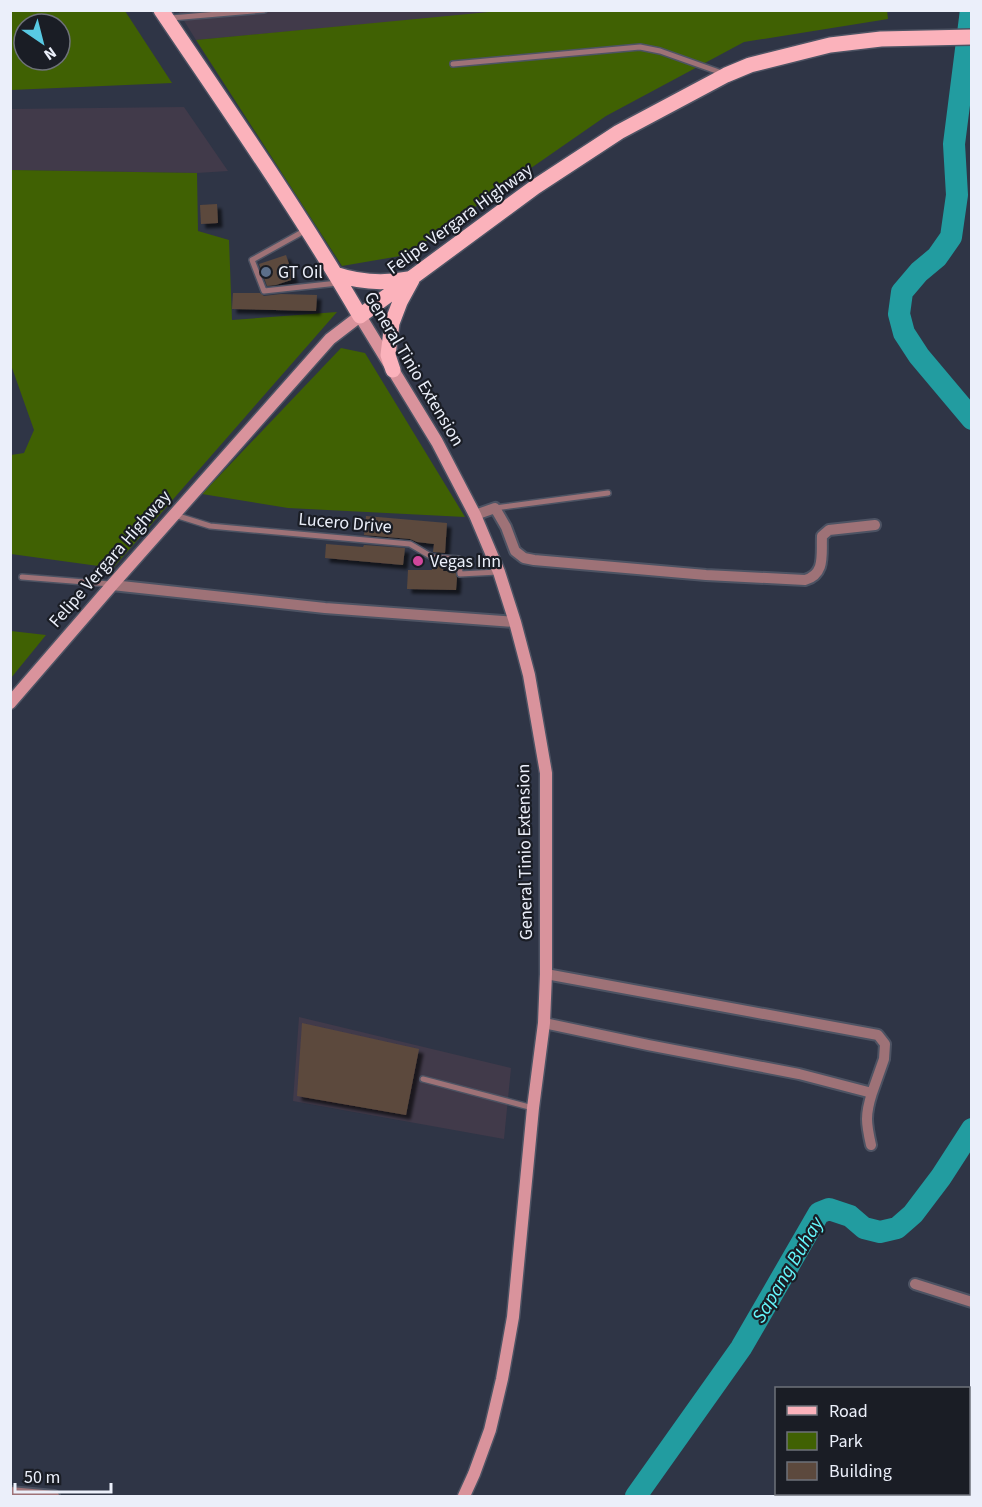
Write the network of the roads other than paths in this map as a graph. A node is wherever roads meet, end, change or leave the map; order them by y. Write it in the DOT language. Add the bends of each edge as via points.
graph roads {
  1 [pos="264,10"];
  2 [pos="164,15"];
  3 [pos="972,36"];
  4 [pos="453,64"];
  5 [pos="726,75"];
  6 [pos="307,230"];
  7 [pos="337,278"];
  8 [pos="413,278"];
  9 [pos="360,316"];
  10 [pos="393,370"];
  11 [pos="608,493"];
  12 [pos="495,508"];
  13 [pos="174,515"];
  14 [pos="475,515"];
  15 [pos="875,525"];
  16 [pos="499,572"];
  17 [pos="22,577"];
  18 [pos="112,585"];
  19 [pos="515,622"];
  20 [pos="10,703"];
  21 [pos="546,974"];
  22 [pos="544,1023"];
  23 [pos="423,1079"];
  24 [pos="872,1093"];
  25 [pos="533,1108"];
  26 [pos="871,1144"];
  27 [pos="915,1284"];
  28 [pos="972,1302"];
  29 [pos="10,1492"];
  30 [pos="54,1497"];
  31 [pos="464,1497"];
  1 -- 2 [label="lane"];
  2 -- 6 [label="main road, General Tinio Extension"];
  3 -- 5 [label="main road, Felipe Vergara Highway" via="830,45"];
  4 -- 5 [label="lane" via="640,47"];
  5 -- 8 [label="main road, Felipe Vergara Highway" via="619,132 535,187"];
  6 -- 7 [label="main road, General Tinio Extension"];
  6 -- 7 [label="lane" via="252,260 264,291"];
  7 -- 8 [label="main road" via="390,282"];
  7 -- 9 [label="main road, General Tinio Extension"];
  8 -- 9 [label="main road, Felipe Vergara Highway"];
  8 -- 10 [label="main road" via="392,323 388,355"];
  9 -- 10 [label="street, General Tinio Extension"];
  9 -- 13 [label="street, Felipe Vergara Highway" via="330,339"];
  10 -- 14 [label="street, General Tinio Extension"];
  11 -- 12 [label="lane"];
  12 -- 14 [label="street"];
  12 -- 15 [label="street" via="515,551 524,558 805,580 818,573 825,533"];
  13 -- 16 [label="lane, Lucero Drive" via="210,526 410,544 432,557 459,559 460,574"];
  13 -- 18 [label="street, Felipe Vergara Highway"];
  14 -- 16 [label="street, General Tinio Extension"];
  16 -- 19 [label="street, General Tinio Extension"];
  17 -- 18 [label="lane"];
  18 -- 19 [label="street" via="325,608"];
  18 -- 20 [label="street, Felipe Vergara Highway"];
  19 -- 21 [label="street, General Tinio Extension" via="529,675 546,773"];
  21 -- 22 [label="street, General Tinio Extension"];
  21 -- 24 [label="street" via="878,1035 885,1044 884,1059"];
  22 -- 24 [label="street" via="799,1074"];
  22 -- 25 [label="street, General Tinio Extension"];
  23 -- 25 [label="lane"];
  24 -- 26 [label="street" via="866,1123"];
  25 -- 31 [label="street, General Tinio Extension" via="511,1327 502,1378 490,1430"];
  27 -- 28 [label="street"];
  29 -- 30 [label="street"];
}
